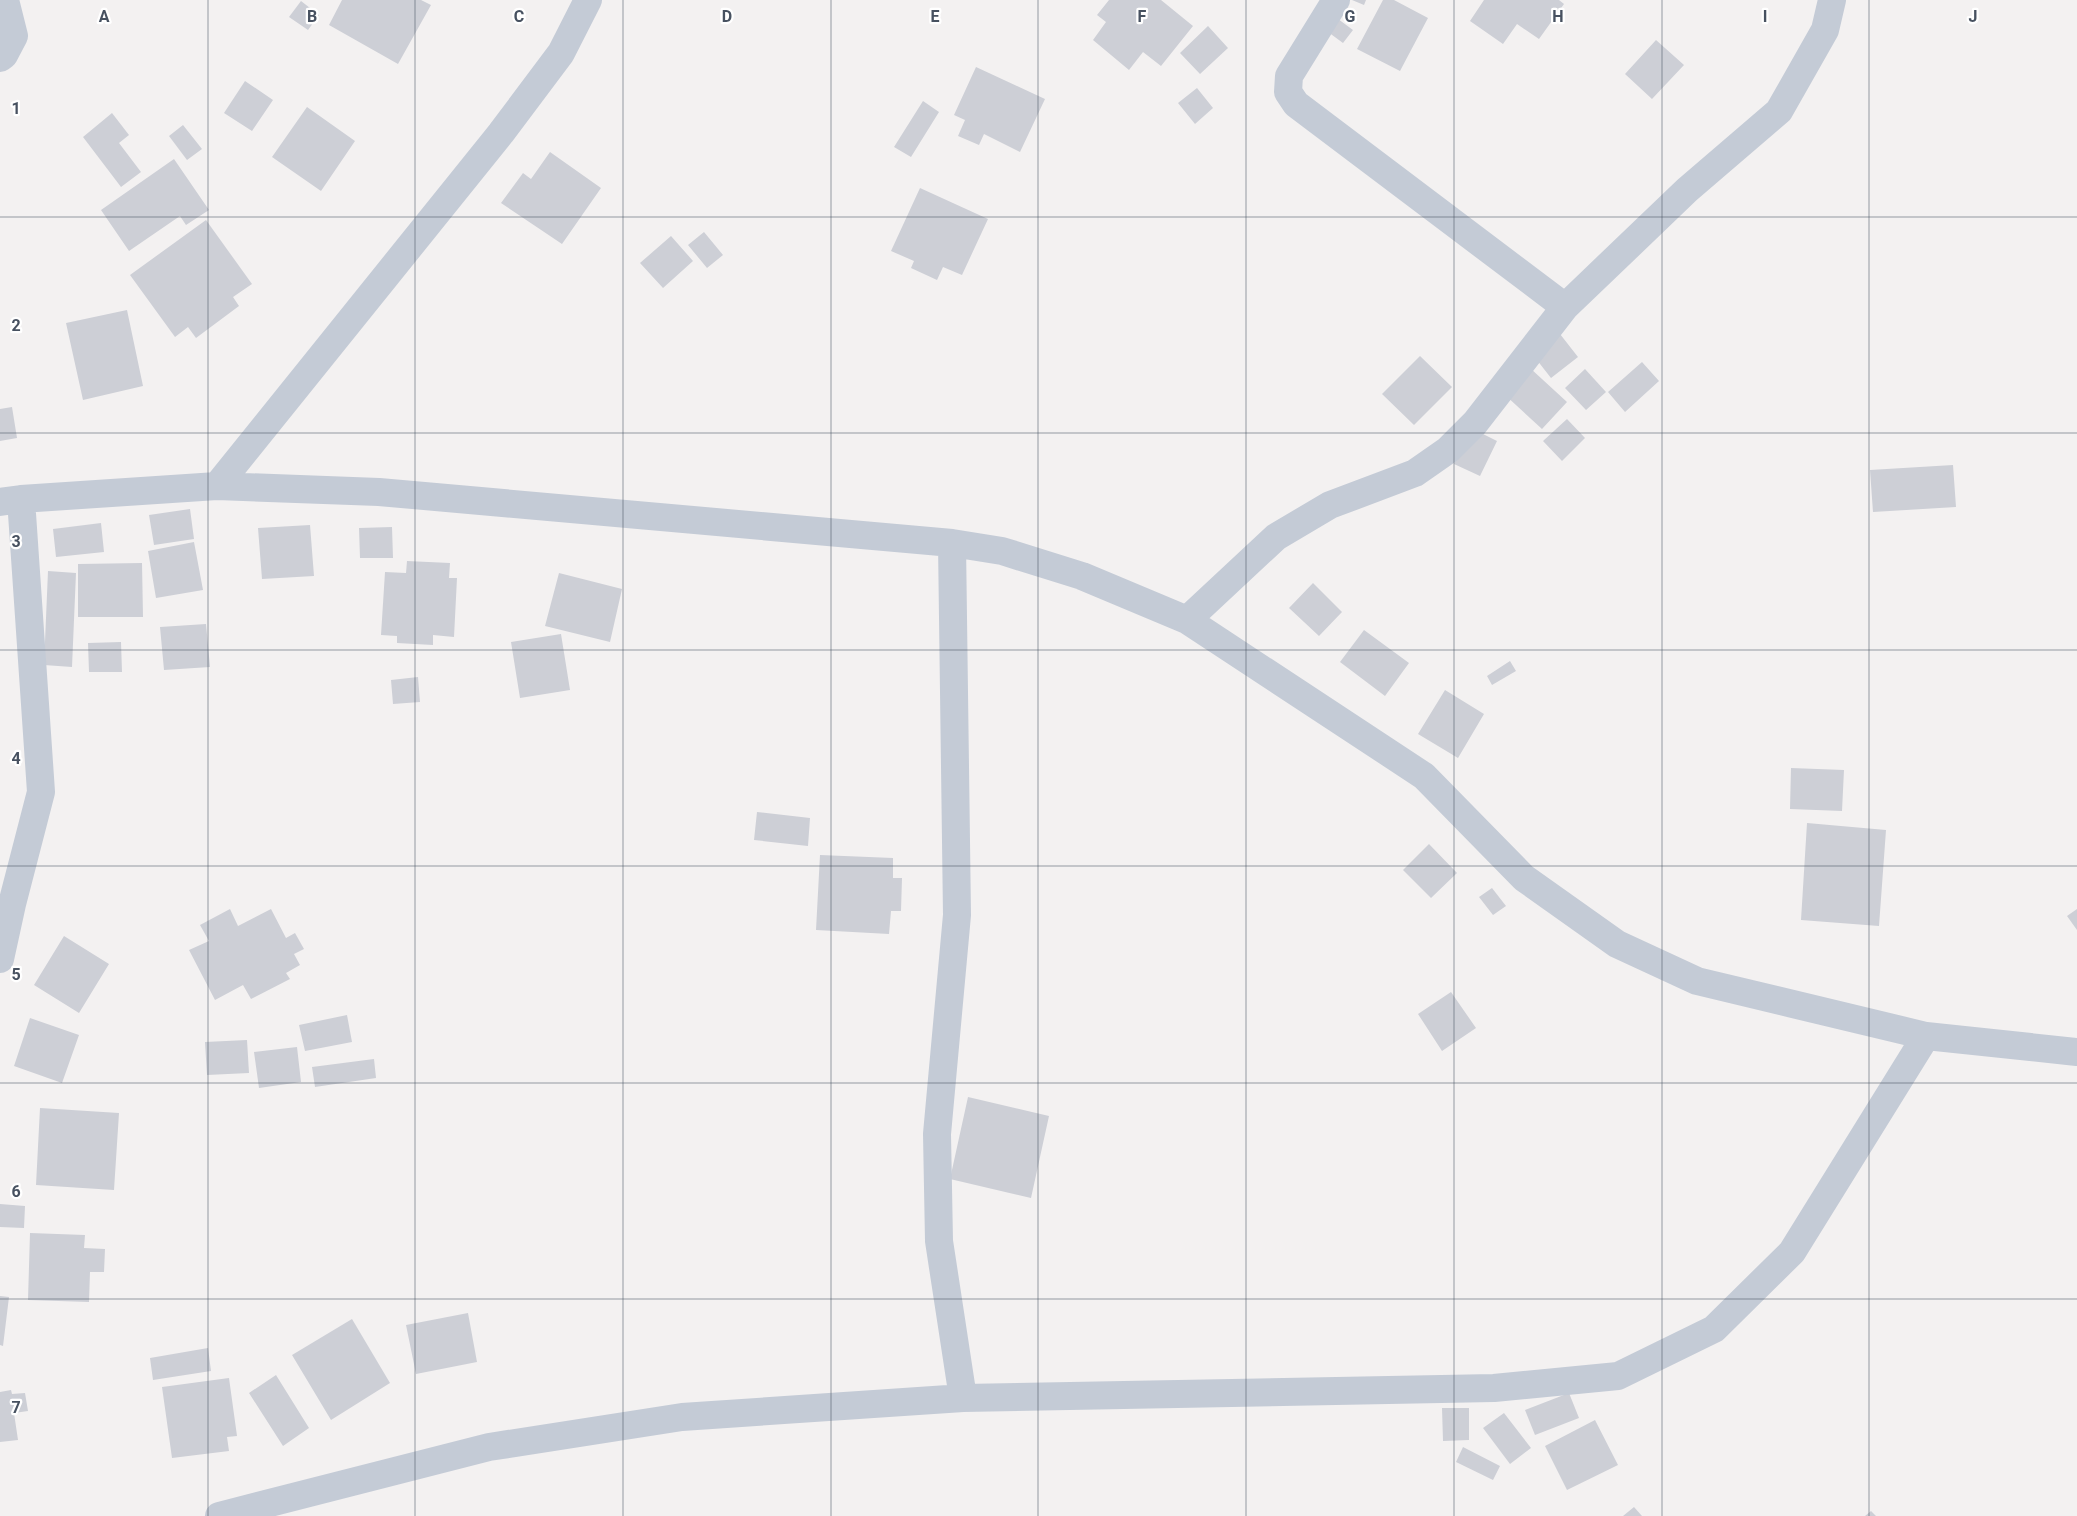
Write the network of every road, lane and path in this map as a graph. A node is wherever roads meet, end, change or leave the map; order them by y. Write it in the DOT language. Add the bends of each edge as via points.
graph roads {
  1 [pos="5,0"];
  2 [pos="588,0"];
  3 [pos="1336,0"];
  4 [pos="1832,0"];
  5 [pos="0,58"];
  6 [pos="1564,307"];
  7 [pos="217,486"];
  8 [pos="10,500"];
  9 [pos="952,543"];
  10 [pos="1187,620"];
  11 [pos="0,959"];
  12 [pos="1926,1036"];
  13 [pos="2077,1052"];
  14 [pos="963,1398"];
  15 [pos="219,1516"];
  1 -- 5 [label="street" via="14,36"];
  2 -- 7 [label="street" via="561,53 501,133"];
  3 -- 6 [label="street" via="1289,76 1288,92 1296,104"];
  4 -- 6 [label="street" via="1825,30 1779,111 1687,190"];
  6 -- 10 [label="street" via="1475,423 1448,450 1415,473 1330,505 1276,537"];
  7 -- 8 [label="street"];
  7 -- 9 [label="street" via="379,492"];
  8 -- 11 [label="street" via="41,792"];
  9 -- 10 [label="street" via="1002,551 1082,576"];
  9 -- 14 [label="street" via="957,916 937,1134 939,1241"];
  10 -- 12 [label="street" via="1424,776 1524,878 1617,944 1698,981"];
  12 -- 13 [label="street"];
  12 -- 14 [label="street" via="1792,1252 1714,1329 1618,1376 1494,1388"];
  14 -- 15 [label="street" via="682,1417 489,1447"];
}
